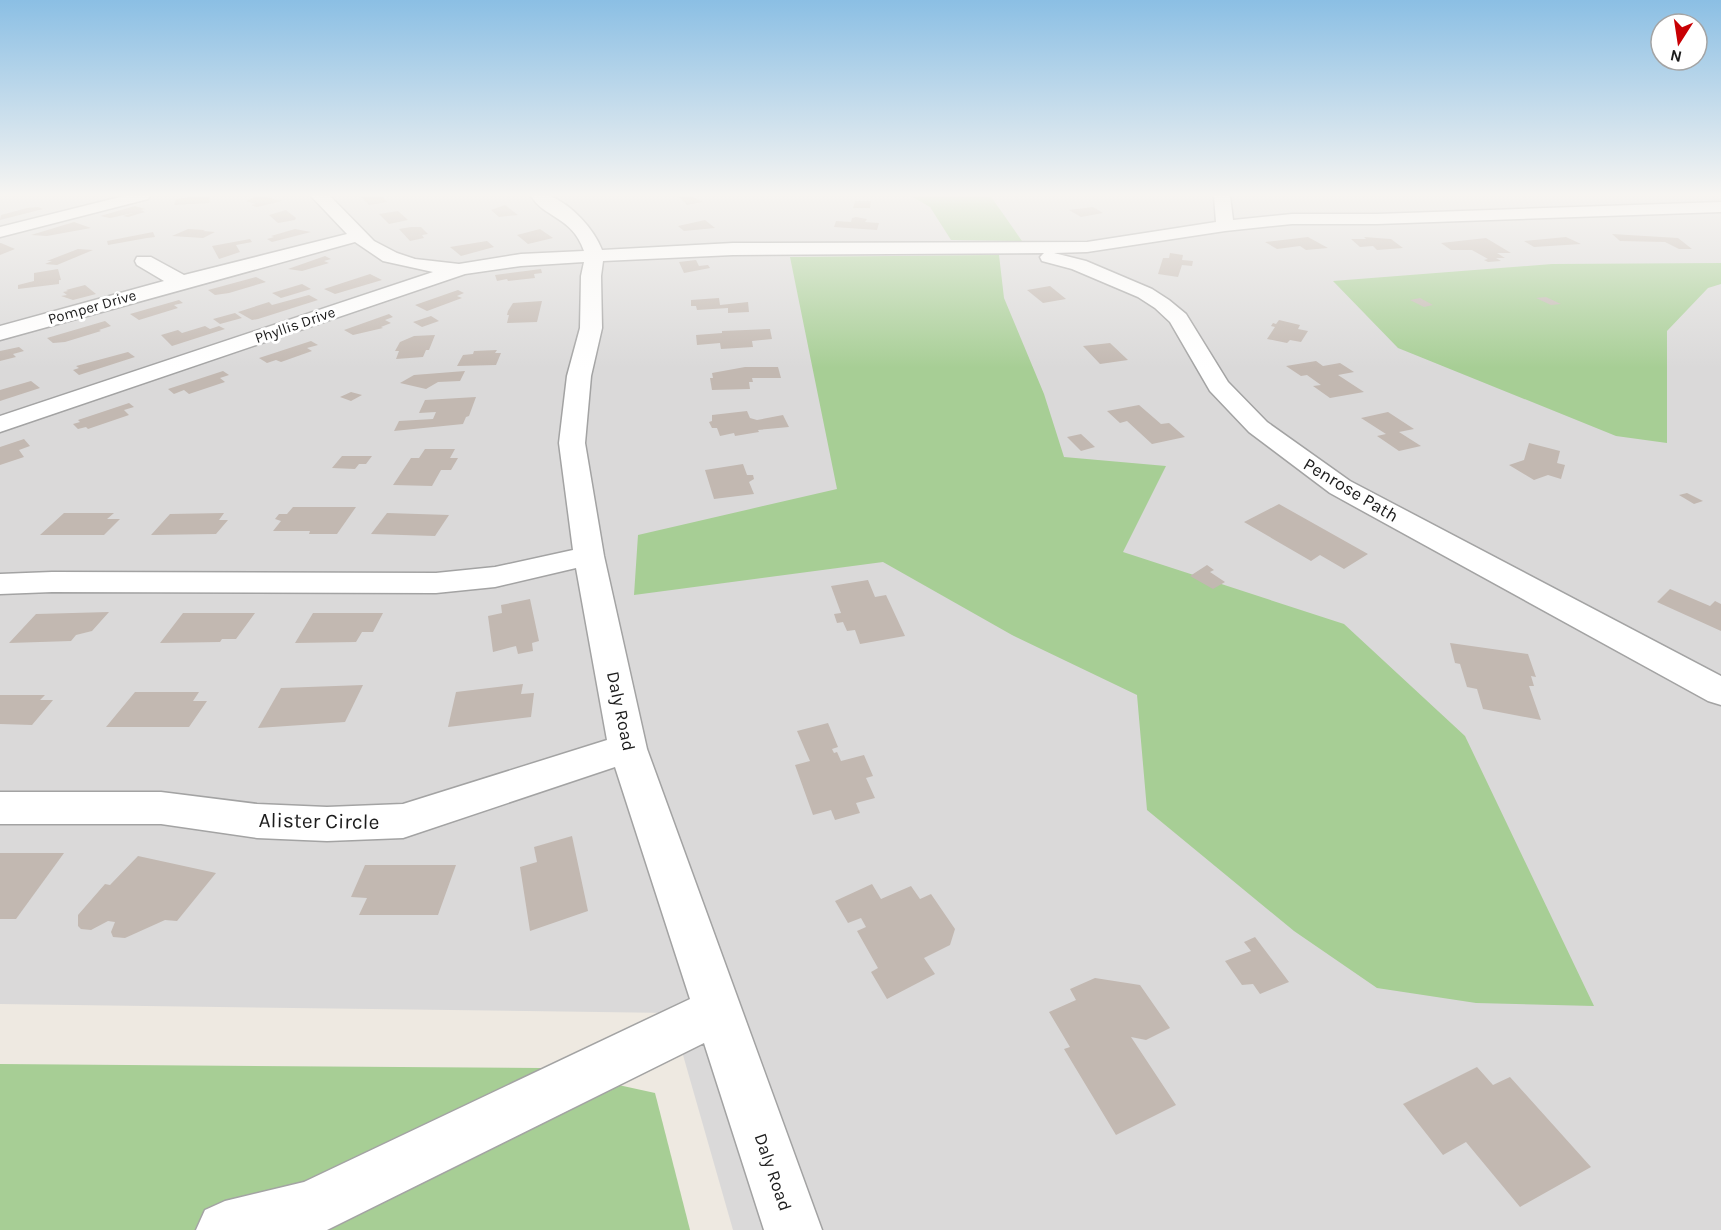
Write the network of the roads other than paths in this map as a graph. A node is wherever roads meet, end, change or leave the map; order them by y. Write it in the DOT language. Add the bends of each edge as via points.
graph roads {
  1 [pos="291,253"];
  2 [pos="381,253"];
  3 [pos="632,253"];
  4 [pos="1037,253"];
  5 [pos="595,255"];
  6 [pos="144,261"];
  7 [pos="462,269"];
  8 [pos="181,282"];
  9 [pos="0,333"];
  10 [pos="0,424"];
  11 [pos="589,556"];
  12 [pos="0,584"];
  13 [pos="1721,692"];
  14 [pos="628,749"];
  15 [pos="0,808"];
  16 [pos="718,1011"];
  17 [pos="225,1230"];
  18 [pos="793,1230"];
  1 -- 8 [label="street, Pomper Drive"];
  2 -- 7 [label="street" via="432,268"];
  3 -- 5 [label="street, Phyllis Drive"];
  4 -- 13 [label="street, Penrose Path" via="1079,265 1162,304 1179,318 1218,386 1257,427 1340,487"];
  5 -- 7 [label="street, Phyllis Drive"];
  5 -- 11 [label="street, Daly Road" via="591,328 579,376 572,443"];
  6 -- 8 [label="street"];
  7 -- 10 [label="street, Phyllis Drive"];
  8 -- 9 [label="street, Pomper Drive"];
  11 -- 12 [label="street" via="495,577 436,583"];
  11 -- 14 [label="street, Daly Road"];
  14 -- 15 [label="street, Alister Circle" via="403,821 327,824 257,821 161,808"];
  14 -- 16 [label="street, Daly Road"];
  16 -- 17 [label="street" via="309,1209"];
  16 -- 18 [label="street, Daly Road"];
}
